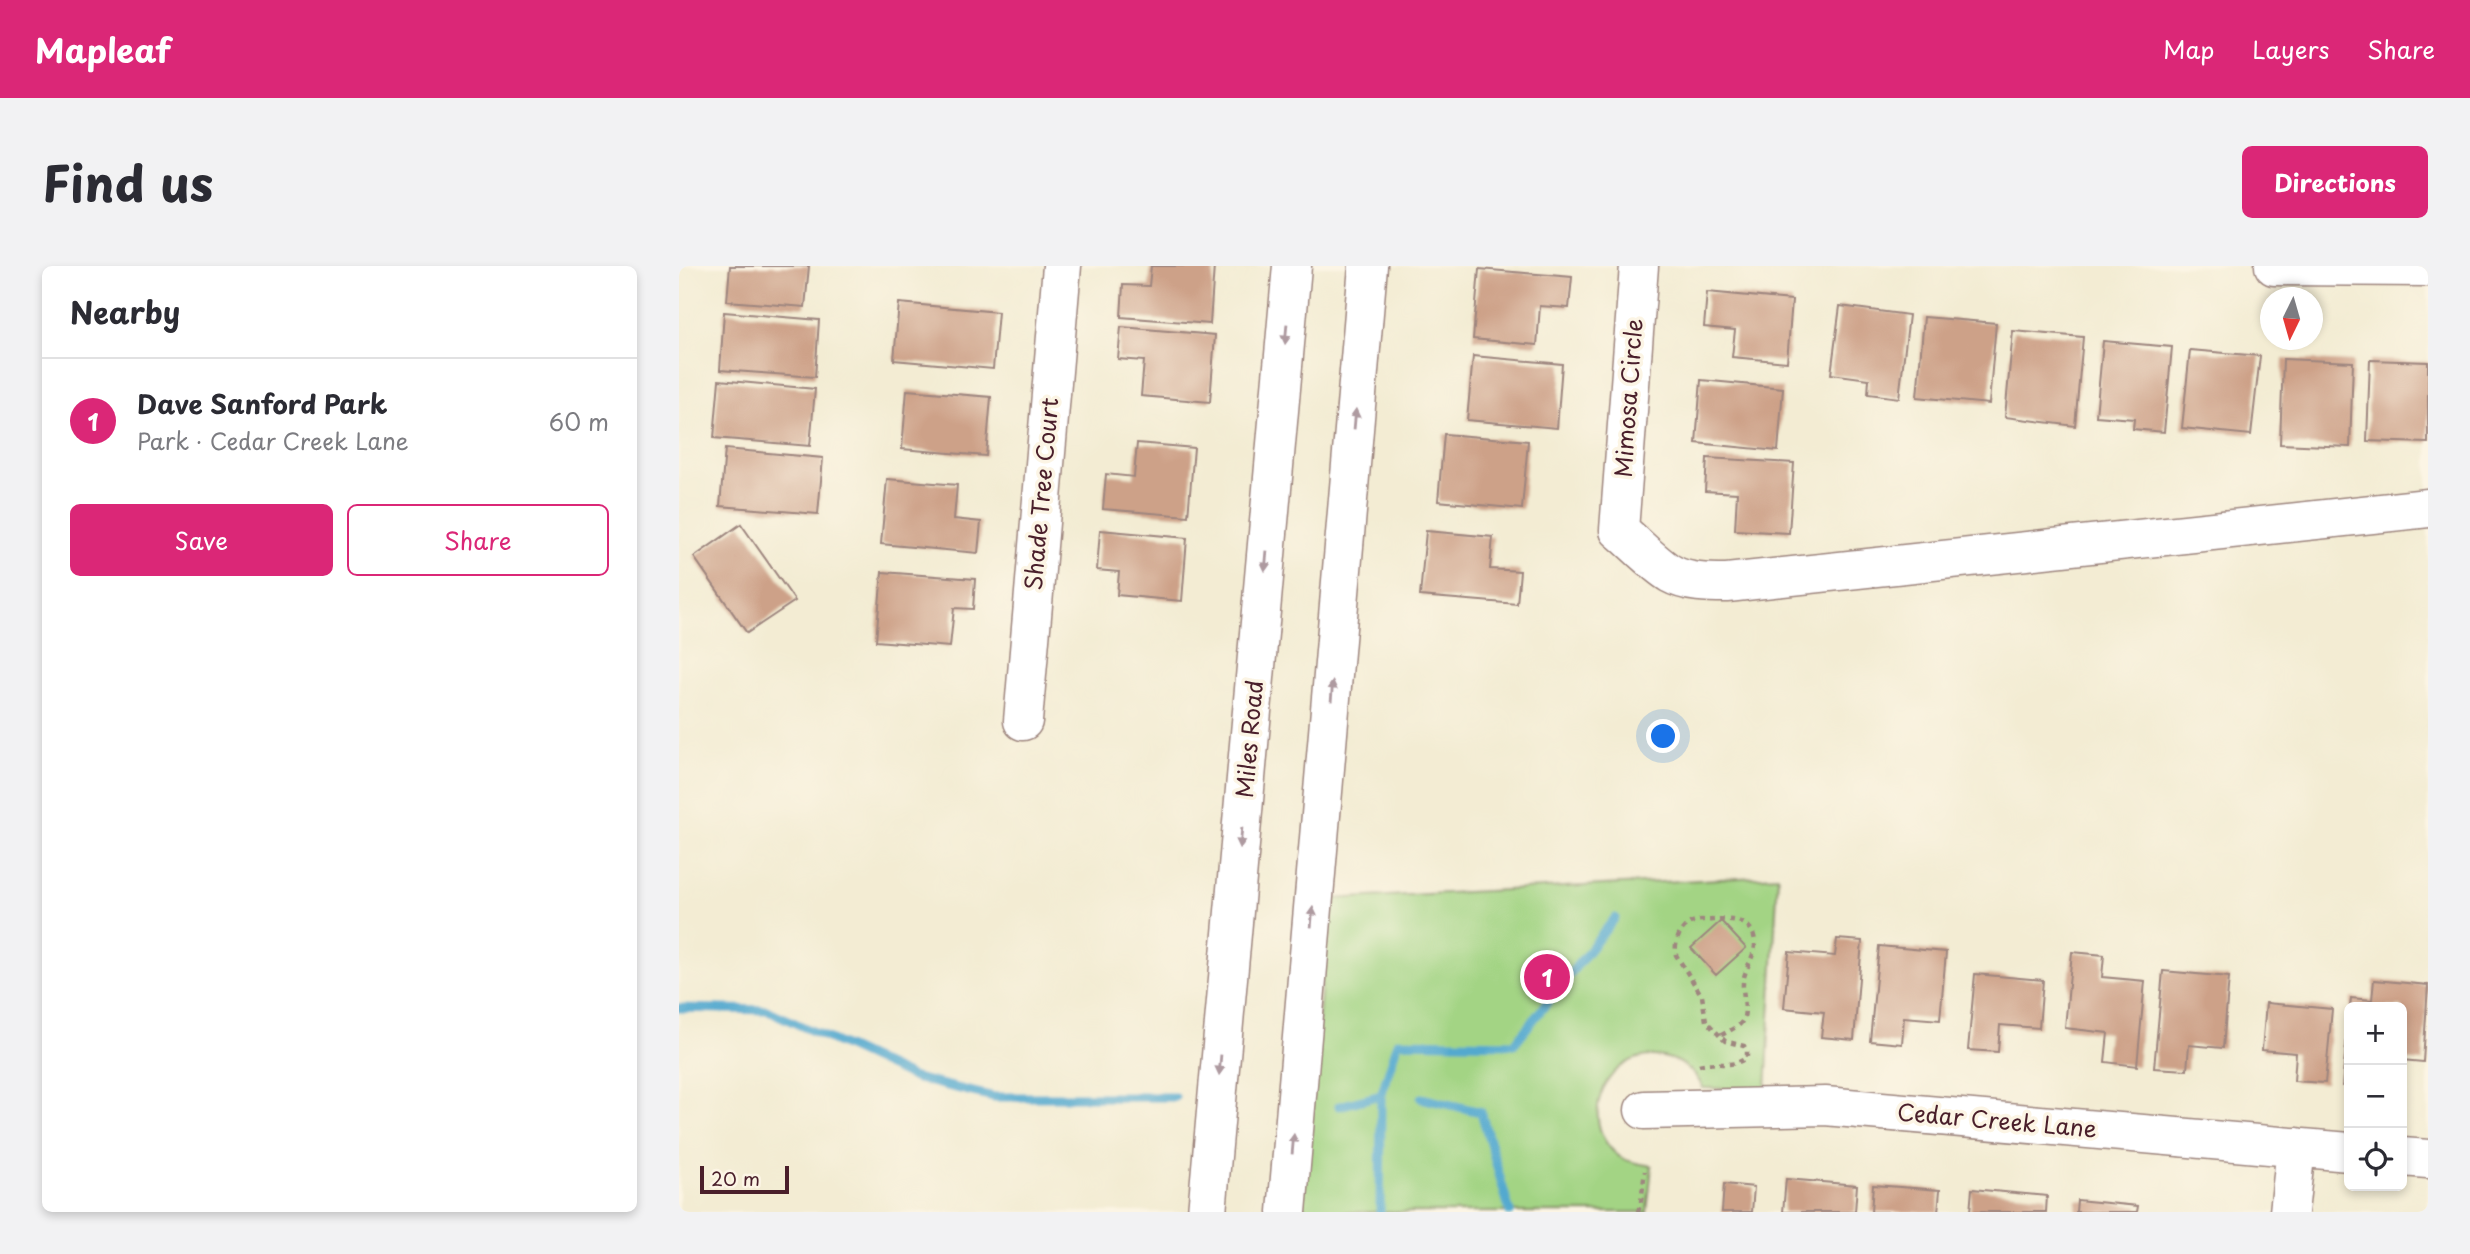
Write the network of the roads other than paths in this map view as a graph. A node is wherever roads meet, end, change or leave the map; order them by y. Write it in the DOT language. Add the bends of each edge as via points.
graph roads {
  1 [pos="1062,266"];
  2 [pos="1292,266"];
  3 [pos="1368,266"];
  4 [pos="1639,266"];
  5 [pos="2277,266"];
  6 [pos="2428,267"];
  7 [pos="2428,508"];
  8 [pos="1023,721"];
  9 [pos="1644,1110"];
  10 [pos="2295,1147"];
  11 [pos="2344,1152"];
  12 [pos="2407,1157"];
  13 [pos="2428,1159"];
  14 [pos="1207,1212"];
  15 [pos="1287,1212"];
  16 [pos="2290,1212"];
  1 -- 8 [label="main road, Shade Tree Court"];
  2 -- 14 [label="main road, Miles Road, one-way"];
  15 -- 3 [label="main road, one-way"];
  4 -- 7 [label="main road, Mimosa Circle" via="1619,530 1672,575 1707,584 1844,572"];
  5 -- 6 [label="main road"];
  9 -- 10 [label="main road, Cedar Creek Lane" via="1825,1106"];
  10 -- 11 [label="main road, Cedar Creek Lane"];
  10 -- 16 [label="main road"];
  12 -- 13 [label="main road"];
}
